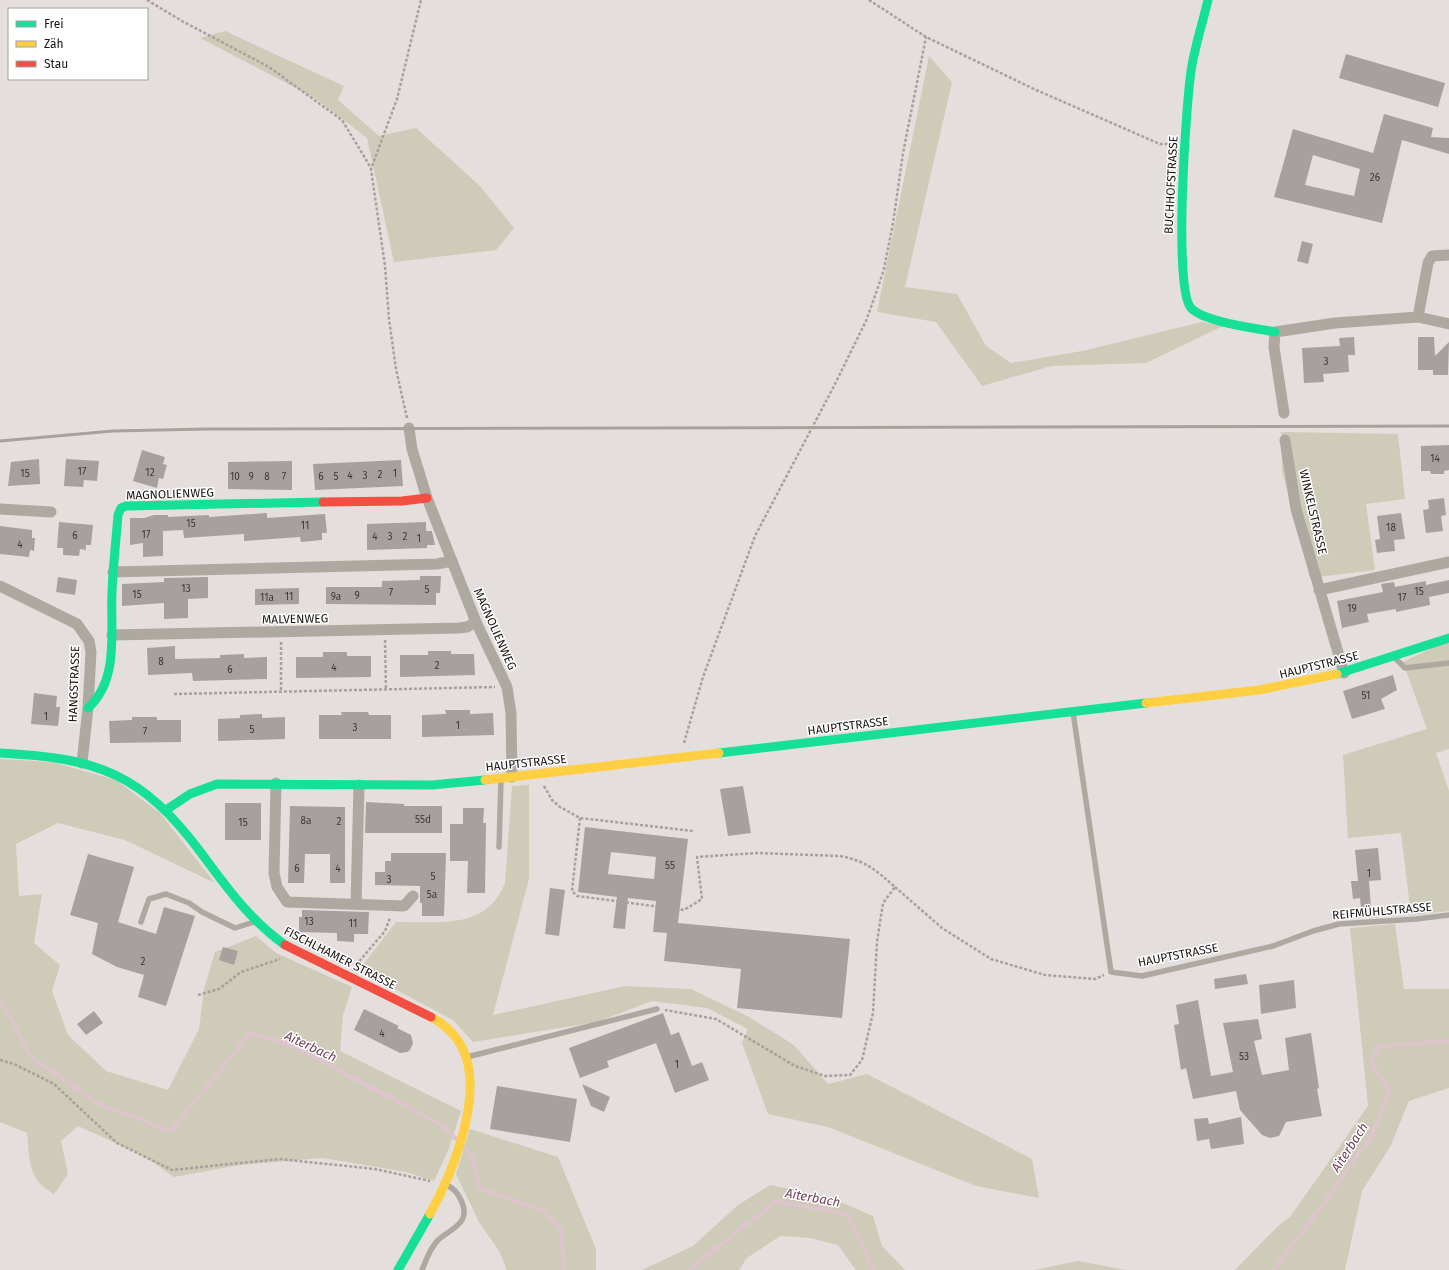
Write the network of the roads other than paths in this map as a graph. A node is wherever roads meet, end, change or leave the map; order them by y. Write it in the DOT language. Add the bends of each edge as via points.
graph roads {
  1 [pos="1208,0"];
  2 [pos="1449,255"];
  3 [pos="1418,317"];
  4 [pos="1449,324"];
  5 [pos="1275,332"];
  6 [pos="1284,413"];
  7 [pos="409,428"];
  8 [pos="1285,440"];
  9 [pos="427,498"];
  10 [pos="0,509"];
  11 [pos="51,512"];
  12 [pos="452,561"];
  13 [pos="1449,562"];
  14 [pos="114,572"];
  15 [pos="0,586"];
  16 [pos="1319,590"];
  17 [pos="476,622"];
  18 [pos="112,635"];
  19 [pos="1449,638"];
  20 [pos="1394,657"];
  21 [pos="1449,663"];
  22 [pos="1344,673"];
  23 [pos="88,708"];
  24 [pos="1073,712"];
  25 [pos="0,753"];
  26 [pos="82,763"];
  27 [pos="506,778"];
  28 [pos="276,784"];
  29 [pos="359,785"];
  30 [pos="166,810"];
  31 [pos="499,847"];
  32 [pos="413,896"];
  33 [pos="356,904"];
  34 [pos="1449,915"];
  35 [pos="141,922"];
  36 [pos="256,922"];
  37 [pos="1273,946"];
  38 [pos="657,1009"];
  39 [pos="467,1057"];
  40 [pos="445,1184"];
  41 [pos="398,1270"];
  42 [pos="422,1270"];
  1 -- 5 [label="street, BUCHHOFSTRASSE" via="1189,80 1181,224 1187,301 1191,308 1206,318"];
  2 -- 3 [label="street" via="1432,256 1428,263"];
  3 -- 4 [label="street, BUCHHOFSTRASSE"];
  3 -- 5 [label="street, BUCHHOFSTRASSE" via="1335,323"];
  5 -- 6 [label="street" via="1274,347"];
  7 -- 9 [label="street, MAGNOLIENWEG" via="412,449"];
  8 -- 16 [label="street, WINKELSTRASSE" via="1293,494"];
  9 -- 12 [label="street, MAGNOLIENWEG"];
  9 -- 14 [label="street, MAGNOLIENWEG" via="402,502 126,506 121,508 118,515"];
  10 -- 11 [label="street"];
  12 -- 14 [label="street" via="437,564"];
  12 -- 17 [label="street, MAGNOLIENWEG"];
  13 -- 16 [label="street"];
  14 -- 18 [label="street, MAGNOLIENWEG"];
  15 -- 23 [label="street, HANGSTRASSE" via="62,615 83,630 90,641 91,652"];
  16 -- 22 [label="street, WINKELSTRASSE"];
  17 -- 18 [label="street, MALVENWEG" via="459,628"];
  17 -- 27 [label="street, MAGNOLIENWEG" via="507,687 511,713"];
  18 -- 23 [label="street, MAGNOLIENWEG" via="108,675 98,700"];
  19 -- 20 [label="street, HAUPTSTRASSE"];
  20 -- 21 [label="lane" via="1405,668"];
  20 -- 22 [label="street, HAUPTSTRASSE"];
  22 -- 24 [label="street, HAUPTSTRASSE" via="1259,690"];
  23 -- 26 [label="street, HANGSTRASSE"];
  24 -- 27 [label="street, HAUPTSTRASSE"];
  24 -- 37 [label="lane, HAUPTSTRASSE" via="1111,972 1142,976"];
  25 -- 26 [label="street"];
  26 -- 30 [label="street" via="126,780 154,798"];
  27 -- 29 [label="street, HAUPTSTRASSE" via="432,785"];
  27 -- 31 [label="lane"];
  28 -- 29 [label="street, HAUPTSTRASSE"];
  28 -- 30 [label="street, HAUPTSTRASSE" via="209,786 189,794"];
  28 -- 33 [label="street" via="274,873 277,887 284,900 291,903"];
  29 -- 33 [label="street"];
  30 -- 36 [label="street, FISCHLHAMER STRASSE"];
  32 -- 33 [label="street" via="404,906"];
  34 -- 37 [label="lane, REIFMÜHLSTRASSE" via="1416,920 1339,924"];
  35 -- 36 [label="lane" via="149,898 166,894 236,928"];
  36 -- 39 [label="street, FISCHLHAMER STRASSE" via="283,944 440,1023 451,1032"];
  38 -- 39 [label="lane"];
  39 -- 40 [label="street, FISCHLHAMER STRASSE" via="471,1084 466,1119"];
  40 -- 41 [label="street, FISCHLHAMER STRASSE" via="436,1205"];
  40 -- 42 [label="lane" via="456,1190 464,1205 464,1215 461,1222 432,1247"];
}
